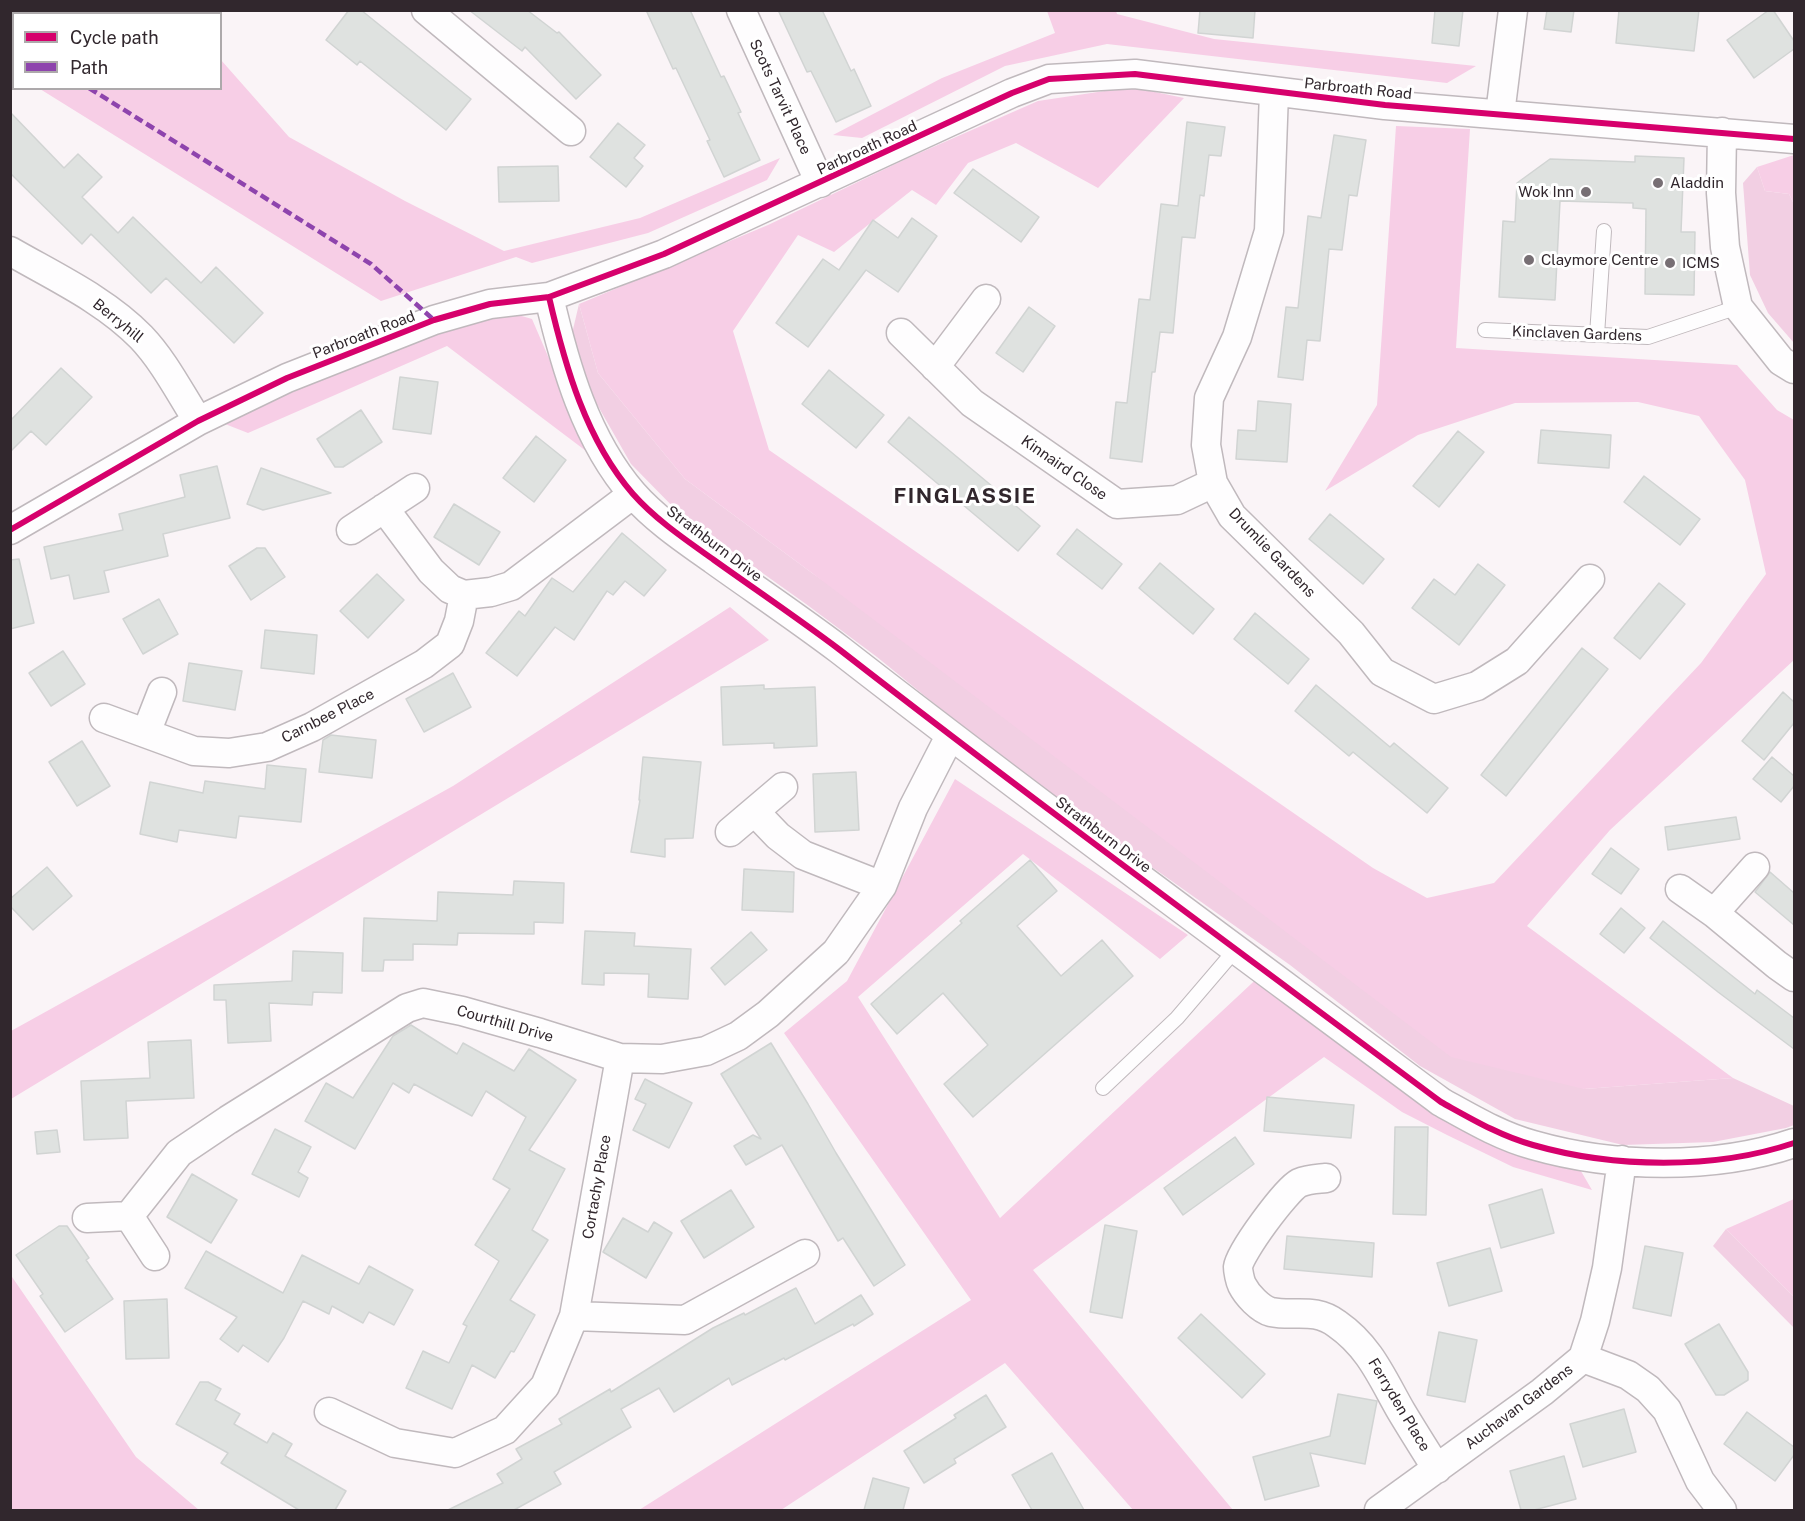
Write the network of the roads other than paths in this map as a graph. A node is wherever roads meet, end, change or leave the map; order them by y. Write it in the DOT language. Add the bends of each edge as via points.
graph roads {
  1 [pos="426,10"];
  2 [pos="741,10"];
  3 [pos="1513,10"];
  4 [pos="1274,92"];
  5 [pos="1500,114"];
  6 [pos="571,131"];
  7 [pos="1722,132"];
  8 [pos="1794,139"];
  9 [pos="820,183"];
  10 [pos="1604,231"];
  11 [pos="10,251"];
  12 [pos="549,297"];
  13 [pos="986,299"];
  14 [pos="1738,307"];
  15 [pos="1485,330"];
  16 [pos="901,333"];
  17 [pos="1597,335"];
  18 [pos="935,367"];
  19 [pos="1794,369"];
  20 [pos="198,421"];
  21 [pos="1212,483"];
  22 [pos="415,488"];
  23 [pos="633,494"];
  24 [pos="384,508"];
  25 [pos="10,530"];
  26 [pos="351,530"];
  27 [pos="1590,579"];
  28 [pos="464,595"];
  29 [pos="162,693"];
  30 [pos="104,718"];
  31 [pos="146,733"];
  32 [pos="950,736"];
  33 [pos="783,787"];
  34 [pos="755,812"];
  35 [pos="730,832"];
  36 [pos="1755,867"];
  37 [pos="882,886"];
  38 [pos="1680,889"];
  39 [pos="1714,913"];
  40 [pos="1236,949"];
  41 [pos="1794,977"];
  42 [pos="620,1058"];
  43 [pos="1103,1088"];
  44 [pos="1794,1143"];
  45 [pos="1622,1160"];
  46 [pos="1326,1178"];
  47 [pos="129,1216"];
  48 [pos="87,1218"];
  49 [pos="805,1254"];
  50 [pos="155,1256"];
  51 [pos="574,1316"];
  52 [pos="1582,1359"];
  53 [pos="329,1412"];
  54 [pos="1437,1469"];
  55 [pos="1379,1510"];
  56 [pos="1722,1510"];
  1 -- 6 [label="street"];
  2 -- 9 [label="street, Scots Tarvit Place"];
  3 -- 5 [label="street"];
  4 -- 5 [label="street, Parbroath Road"];
  4 -- 9 [label="street, Parbroath Road" via="1135,74 1049,79"];
  4 -- 21 [label="street, Drumlie Gardens" via="1269,231 1237,337 1209,398 1206,445"];
  5 -- 7 [label="street, Parbroath Road"];
  7 -- 8 [label="street, Parbroath Road"];
  7 -- 14 [label="street" via="1725,247"];
  9 -- 12 [label="street, Parbroath Road" via="663,254"];
  10 -- 17 [label="lane"];
  11 -- 20 [label="street, Berryhill" via="122,320 156,355"];
  12 -- 20 [label="street, Parbroath Road" via="490,304 434,320 287,378"];
  12 -- 23 [label="street, Strathburn Drive" via="561,349 584,409 601,446"];
  13 -- 18 [label="street"];
  14 -- 17 [label="lane, Kinclaven Gardens" via="1648,337"];
  14 -- 19 [label="street" via="1781,361"];
  15 -- 17 [label="lane, Kinclaven Gardens"];
  16 -- 18 [label="street, Kinnaird Close"];
  18 -- 21 [label="street, Kinnaird Close" via="972,403 1117,504 1178,500"];
  20 -- 25 [label="street, Parbroath Road"];
  21 -- 27 [label="street, Drumlie Gardens" via="1232,516 1351,633 1382,672 1434,699 1477,686 1516,661"];
  22 -- 24 [label="street"];
  23 -- 28 [label="street" via="511,586"];
  23 -- 32 [label="street, Strathburn Drive" via="684,538"];
  24 -- 26 [label="street"];
  24 -- 28 [label="street" via="431,571 450,589"];
  28 -- 31 [label="street, Carnbee Place" via="450,644 424,664 312,727 267,747 228,753 194,751"];
  29 -- 31 [label="street"];
  30 -- 31 [label="street, Carnbee Place"];
  32 -- 37 [label="street, Courthill Drive" via="913,808"];
  32 -- 40 [label="street, Strathburn Drive"];
  33 -- 34 [label="street"];
  34 -- 35 [label="street"];
  34 -- 37 [label="street" via="803,855"];
  36 -- 39 [label="street"];
  37 -- 42 [label="street, Courthill Drive" via="836,952 738,1036 706,1051 662,1059"];
  38 -- 39 [label="street"];
  39 -- 41 [label="street"];
  40 -- 43 [label="lane" via="1177,1018"];
  40 -- 45 [label="street, Strathburn Drive" via="1441,1102 1483,1125 1530,1144"];
  42 -- 47 [label="street, Courthill Drive" via="462,1011 423,1003 407,1008 179,1153"];
  42 -- 51 [label="street, Cortachy Place"];
  44 -- 45 [label="street, Strathburn Drive" via="1747,1155 1701,1160"];
  45 -- 52 [label="street, Auchavan Gardens" via="1607,1268"];
  46 -- 54 [label="street, Ferryden Place" via="1298,1184 1285,1194 1238,1266 1241,1284 1253,1300 1270,1312 1312,1313 1336,1322 1357,1341 1381,1372"];
  47 -- 48 [label="street"];
  47 -- 50 [label="street"];
  49 -- 51 [label="street" via="685,1320"];
  51 -- 53 [label="street, Cortachy Place" via="545,1386 505,1430 455,1453 395,1443"];
  52 -- 54 [label="street, Auchavan Gardens"];
  52 -- 56 [label="street" via="1629,1375 1648,1389 1667,1410 1700,1481"];
  54 -- 55 [label="street, Auchavan Gardens"];
}
